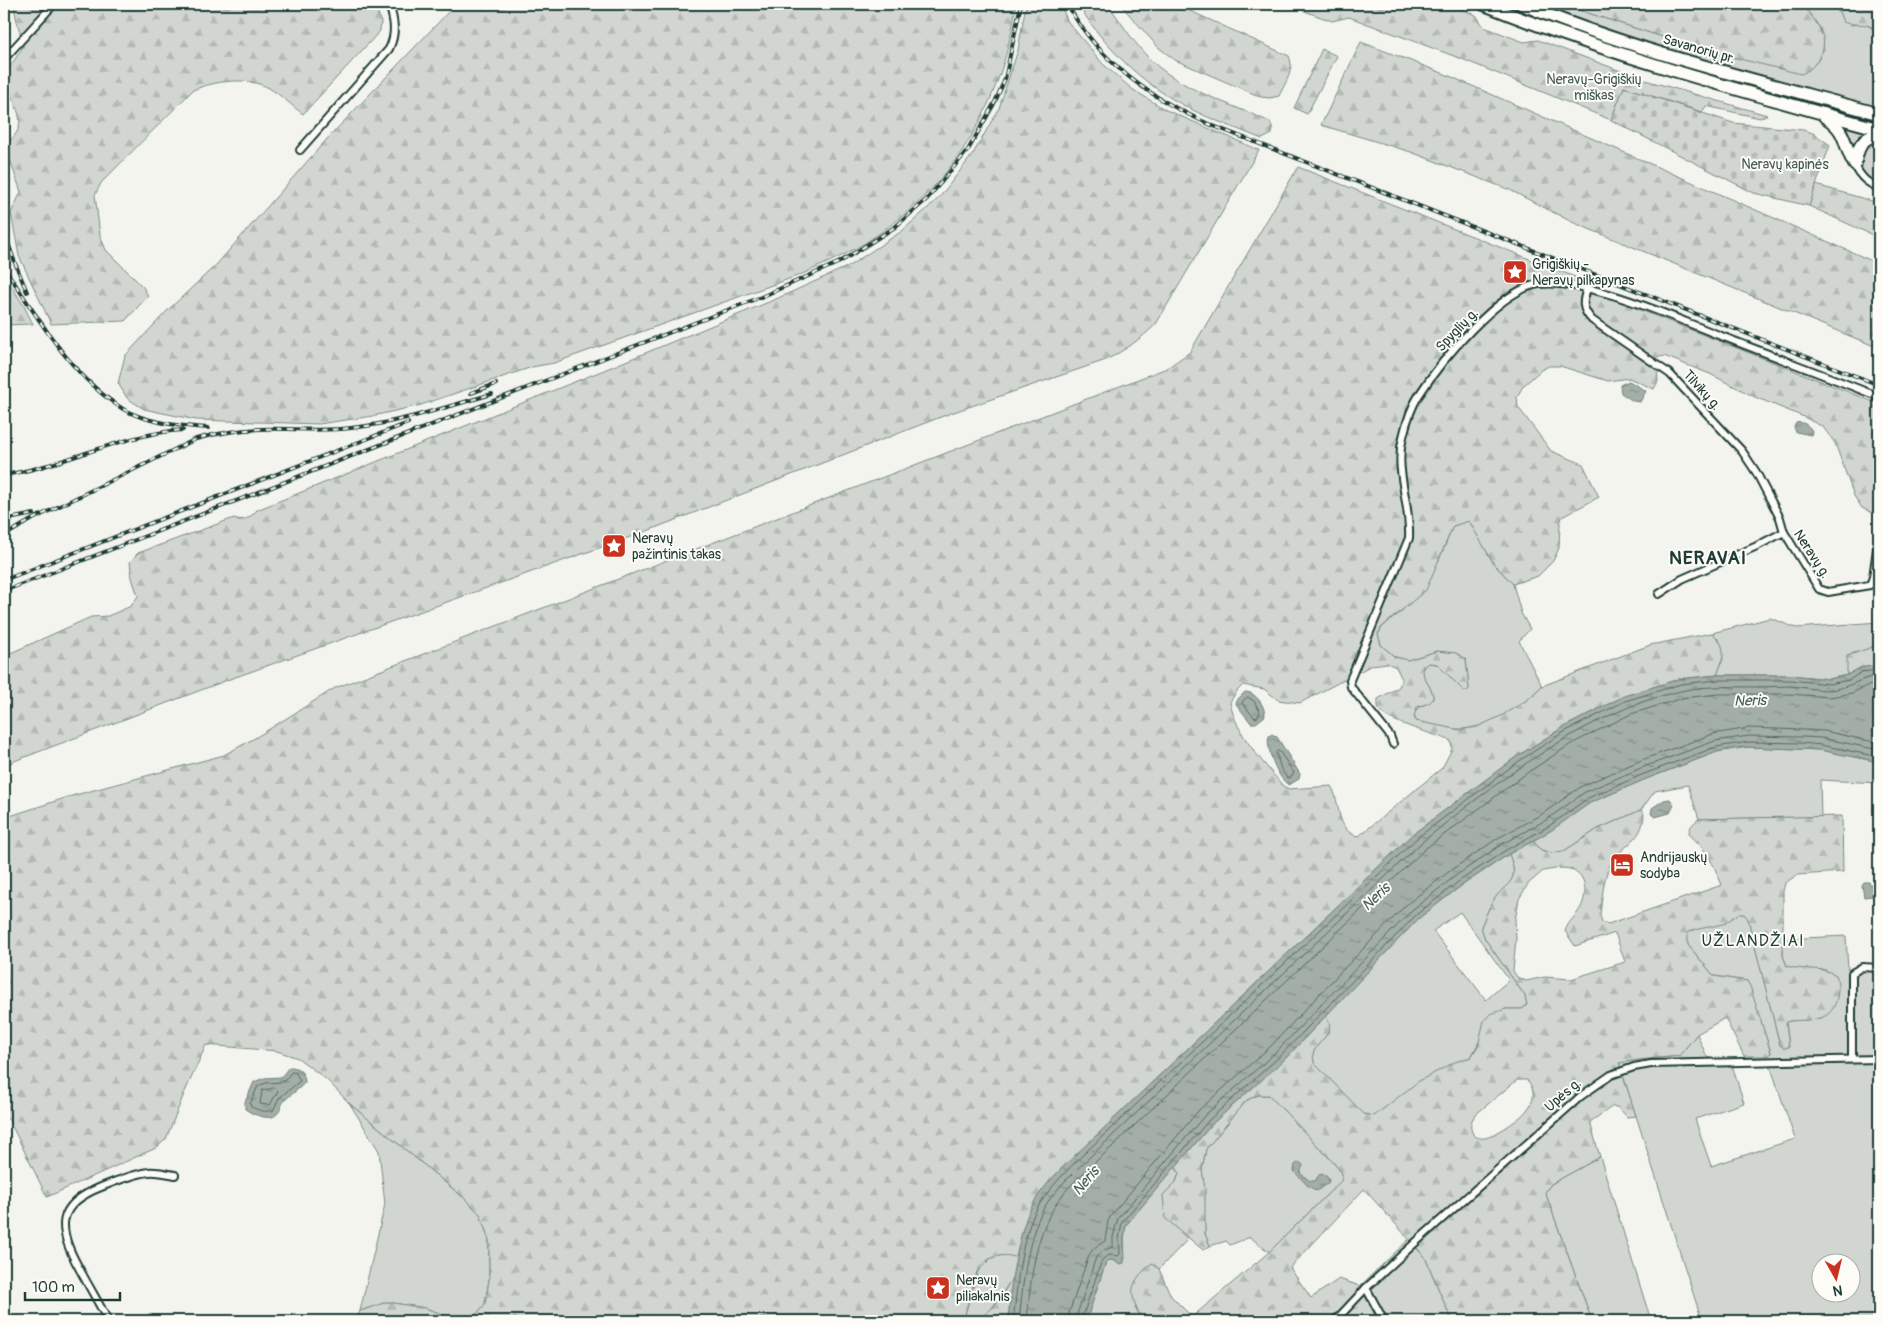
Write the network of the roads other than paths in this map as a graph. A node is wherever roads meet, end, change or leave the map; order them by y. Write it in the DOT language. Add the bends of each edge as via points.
graph roads {
  1 [pos="54,4"];
  2 [pos="388,4"];
  3 [pos="1483,4"];
  4 [pos="1522,4"];
  5 [pos="4,59"];
  6 [pos="1816,112"];
  7 [pos="1875,113"];
  8 [pos="1879,129"];
  9 [pos="1879,135"];
  10 [pos="300,150"];
  11 [pos="1855,165"];
  12 [pos="1879,188"];
  13 [pos="1587,289"];
  14 [pos="1879,397"];
  15 [pos="1879,496"];
  16 [pos="1879,510"];
  17 [pos="1784,532"];
  18 [pos="1879,535"];
  19 [pos="1659,594"];
  20 [pos="1393,744"];
  21 [pos="1879,968"];
  22 [pos="1852,1058"];
  23 [pos="1879,1058"];
  24 [pos="175,1175"];
  25 [pos="1366,1288"];
  26 [pos="108,1321"];
  27 [pos="1336,1321"];
  28 [pos="1384,1321"];
  1 -- 5 [label="street"];
  2 -- 10 [label="street" via="395,30 389,49"];
  3 -- 6 [label="highway" via="1567,37"];
  4 -- 7 [label="highway, Savanorių pr." via="1689,63"];
  6 -- 8 [label="highway"];
  6 -- 11 [label="highway" via="1836,124 1842,132"];
  9 -- 11 [label="highway" via="1861,143"];
  11 -- 12 [label="street" via="1865,181"];
  13 -- 14 [label="street, Spyglių g." via="1640,305"];
  13 -- 17 [label="street, Tilvikų g." via="1584,312 1670,374 1748,458"];
  13 -- 20 [label="street, Spyglių g." via="1539,284 1526,287 1505,300 1455,346 1418,396 1400,452 1409,538 1350,680 1351,687"];
  15 -- 16 [label="street"];
  17 -- 18 [label="street, Neravų g." via="1819,589 1828,592 1868,586 1873,577"];
  17 -- 19 [label="street, Neravų g." via="1682,579"];
  21 -- 22 [label="street" via="1862,967 1852,973"];
  22 -- 23 [label="street, Upės g."];
  22 -- 25 [label="street, Upės g." via="1651,1064 1611,1075 1581,1096"];
  24 -- 26 [label="street" via="150,1172 120,1180 83,1196 65,1216 63,1230 69,1250"];
  25 -- 27 [label="street, Upės g."];
  25 -- 28 [label="street"];
}
